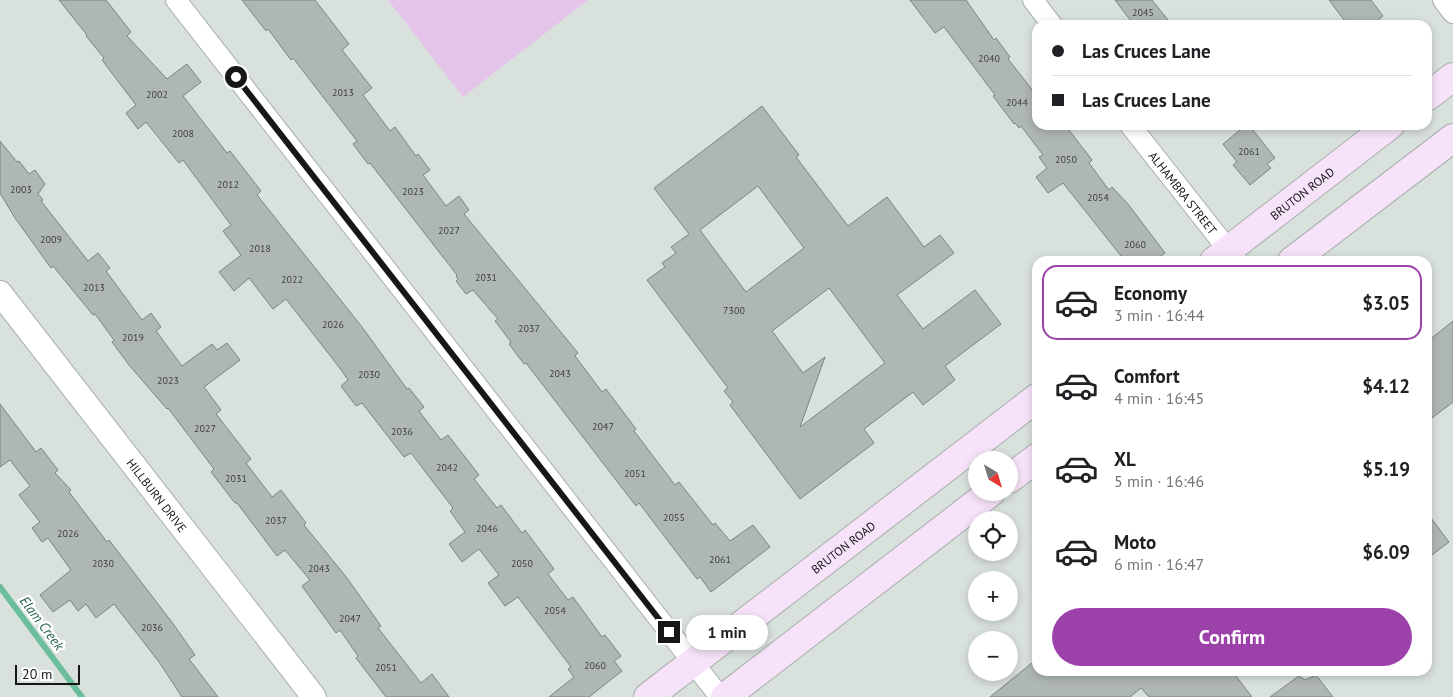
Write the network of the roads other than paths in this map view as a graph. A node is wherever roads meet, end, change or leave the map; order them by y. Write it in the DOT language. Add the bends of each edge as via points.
graph roads {
  1 [pos="176,0"];
  2 [pos="1033,0"];
  3 [pos="1443,0"];
  4 [pos="1453,13"];
  5 [pos="1048,20"];
  6 [pos="1453,77"];
  7 [pos="1432,93"];
  8 [pos="1134,130"];
  9 [pos="1384,130"];
  10 [pos="1453,138"];
  11 [pos="1225,256"];
  12 [pos="1228,256"];
  13 [pos="1299,256"];
  14 [pos="0,293"];
  15 [pos="1032,402"];
  16 [pos="1032,462"];
  17 [pos="1018,472"];
  18 [pos="979,501"];
  19 [pos="693,663"];
  20 [pos="314,697"];
  21 [pos="648,697"];
  22 [pos="720,697"];
  23 [pos="725,697"];
  1 -- 19 [label="street"];
  2 -- 5 [label="street"];
  3 -- 4 [label="street"];
  6 -- 7 [label="main road"];
  8 -- 11 [label="street, ALHAMBRA STREET"];
  9 -- 12 [label="main road, BRUTON ROAD"];
  10 -- 13 [label="main road"];
  14 -- 20 [label="street, HILLBURN DRIVE"];
  15 -- 19 [label="main road, BRUTON ROAD"];
  16 -- 17 [label="main road"];
  18 -- 23 [label="main road"];
  19 -- 21 [label="main road, BRUTON ROAD"];
  19 -- 22 [label="street"];
}
